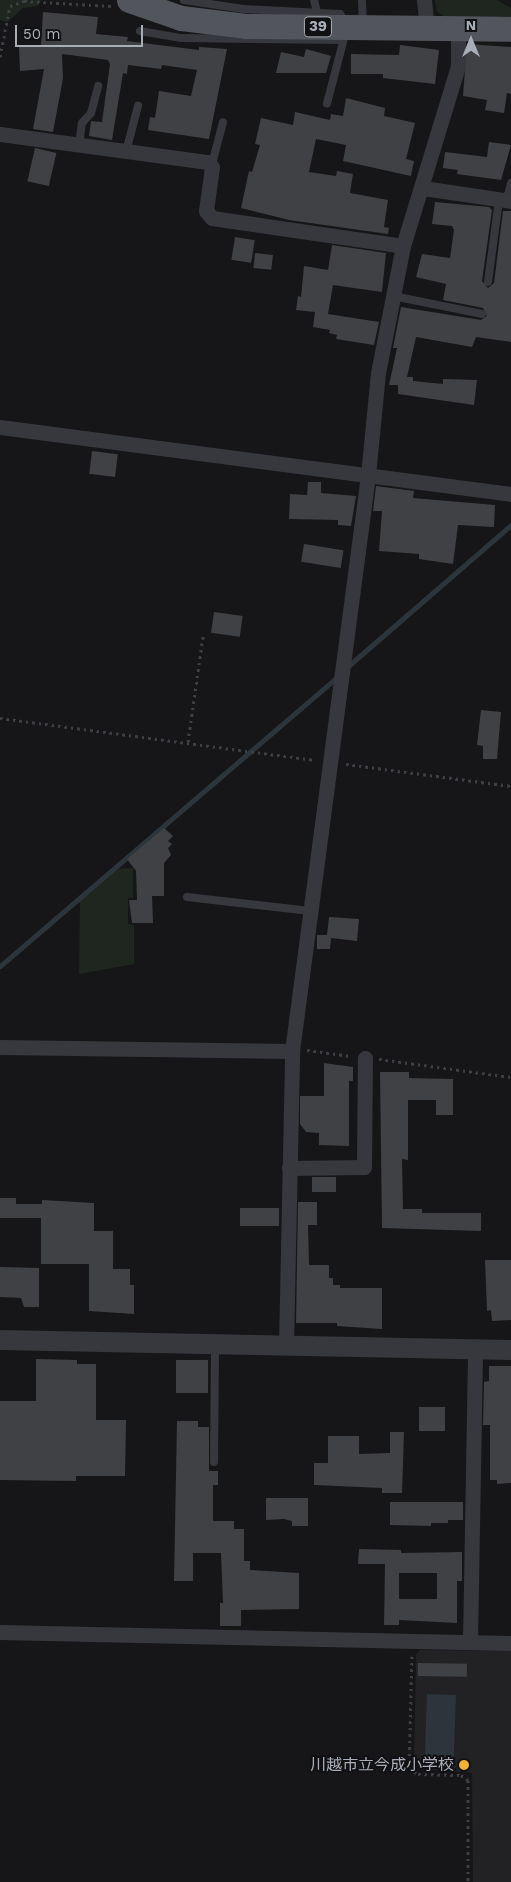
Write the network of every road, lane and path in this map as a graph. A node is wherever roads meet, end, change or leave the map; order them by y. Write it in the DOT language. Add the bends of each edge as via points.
graph roads {
  1 [pos="184,0"];
  2 [pos="242,0"];
  3 [pos="314,0"];
  4 [pos="362,0"];
  5 [pos="424,0"];
  6 [pos="131,1"];
  7 [pos="204,3"];
  8 [pos="243,10"];
  9 [pos="317,12"];
  10 [pos="427,28"];
  11 [pos="458,29"];
  12 [pos="511,29"];
  13 [pos="140,31"];
  14 [pos="351,32"];
  15 [pos="0,57"];
  16 [pos="98,86"];
  17 [pos="326,103"];
  18 [pos="138,106"];
  19 [pos="223,122"];
  20 [pos="0,134"];
  21 [pos="79,146"];
  22 [pos="126,152"];
  23 [pos="212,164"];
  24 [pos="511,182"];
  25 [pos="423,188"];
  26 [pos="506,201"];
  27 [pos="403,246"];
  28 [pos="488,282"];
  29 [pos="393,296"];
  30 [pos="482,314"];
  31 [pos="0,427"];
  32 [pos="368,475"];
  33 [pos="511,494"];
  34 [pos="202,636"];
  35 [pos="0,718"];
  36 [pos="188,742"];
  37 [pos="331,762"];
  38 [pos="511,786"];
  39 [pos="186,897"];
  40 [pos="310,911"];
  41 [pos="0,1047"];
  42 [pos="292,1051"];
  43 [pos="365,1058"];
  44 [pos="511,1077"];
  45 [pos="289,1168"];
  46 [pos="0,1340"];
  47 [pos="215,1344"];
  48 [pos="286,1346"];
  49 [pos="475,1349"];
  50 [pos="511,1350"];
  51 [pos="214,1462"];
  52 [pos="0,1632"];
  53 [pos="413,1641"];
  54 [pos="470,1642"];
  55 [pos="511,1643"];
  56 [pos="468,1882"];
  1 -- 7 [label="lane"];
  2 -- 8 [label="lane"];
  3 -- 9 [label="lane"];
  4 -- 14 [label="lane"];
  5 -- 10 [label="street"];
  6 -- 14 [label="main road, 39" via="206,22"];
  6 -- 15 [label="path" via="118,7 24,1 10,6"];
  7 -- 8 [label="lane"];
  8 -- 9 [label="lane"];
  9 -- 14 [label="lane" via="340,14"];
  10 -- 11 [label="main road, 39"];
  10 -- 14 [label="main road, 39"];
  11 -- 12 [label="main road, 39"];
  11 -- 25 [label="street" via="458,66"];
  13 -- 14 [label="lane" via="181,38"];
  14 -- 17 [label="lane"];
  16 -- 21 [label="lane" via="91,113 82,123"];
  18 -- 22 [label="lane"];
  19 -- 23 [label="lane"];
  20 -- 21 [label="street"];
  21 -- 22 [label="street"];
  22 -- 23 [label="street"];
  23 -- 27 [label="street" via="206,211 212,218"];
  24 -- 26 [label="lane"];
  25 -- 26 [label="street"];
  25 -- 27 [label="street"];
  26 -- 28 [label="lane"];
  27 -- 29 [label="street"];
  29 -- 30 [label="lane"];
  29 -- 32 [label="street" via="378,373"];
  31 -- 32 [label="street"];
  32 -- 33 [label="street"];
  32 -- 37 [label="street"];
  34 -- 36 [label="path"];
  35 -- 36 [label="path"];
  36 -- 37 [label="path"];
  37 -- 38 [label="path"];
  37 -- 40 [label="street"];
  39 -- 40 [label="lane"];
  40 -- 42 [label="street"];
  41 -- 42 [label="street"];
  42 -- 43 [label="path"];
  42 -- 45 [label="street"];
  43 -- 44 [label="path"];
  43 -- 45 [label="street" via="364,1167"];
  45 -- 48 [label="street"];
  46 -- 47 [label="street"];
  47 -- 48 [label="street"];
  47 -- 51 [label="lane"];
  48 -- 49 [label="street"];
  49 -- 50 [label="street"];
  49 -- 54 [label="street"];
  52 -- 53 [label="street"];
  53 -- 54 [label="street"];
  53 -- 56 [label="path" via="408,1768 418,1774 461,1774 468,1780"];
  54 -- 55 [label="street"];
}
